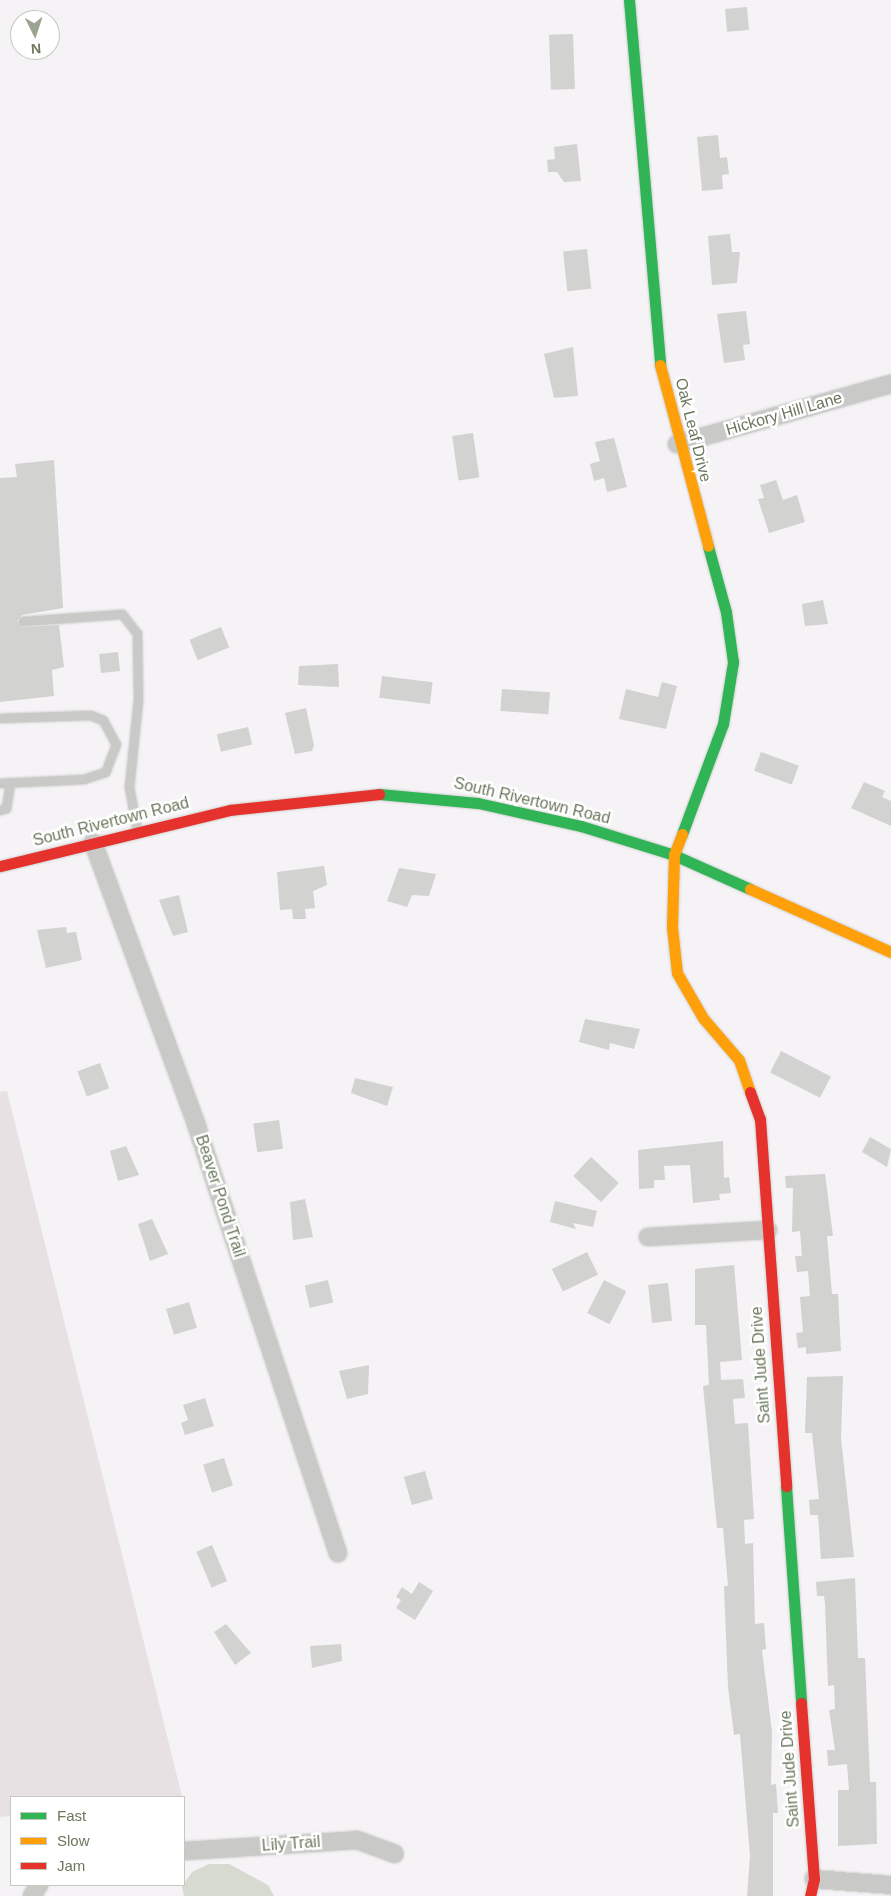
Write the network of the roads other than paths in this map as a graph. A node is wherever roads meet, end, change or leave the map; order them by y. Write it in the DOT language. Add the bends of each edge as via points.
graph roads {
  1 [pos="629,0"];
  2 [pos="891,384"];
  3 [pos="677,444"];
  4 [pos="23,621"];
  5 [pos="0,718"];
  6 [pos="0,783"];
  7 [pos="10,783"];
  8 [pos="0,810"];
  9 [pos="136,830"];
  10 [pos="94,842"];
  11 [pos="674,855"];
  12 [pos="0,866"];
  13 [pos="891,952"];
  14 [pos="768,1230"];
  15 [pos="648,1237"];
  16 [pos="338,1553"];
  17 [pos="185,1852"];
  18 [pos="395,1854"];
  19 [pos="891,1885"];
  20 [pos="812,1888"];
  1 -- 3 [label="street, Oak Leaf Drive" via="654,326"];
  2 -- 3 [label="street, Hickory Hill Lane"];
  3 -- 11 [label="street, Oak Leaf Drive" via="726,612 733,662 723,724"];
  4 -- 9 [label="lane" via="122,614 137,634 138,700 129,787"];
  5 -- 7 [label="lane" via="90,716 103,720 116,744 105,772 84,779"];
  6 -- 7 [label="lane"];
  7 -- 8 [label="lane" via="6,808"];
  9 -- 10 [label="street, South Rivertown Road"];
  9 -- 11 [label="street, South Rivertown Road" via="230,810 341,795 408,794 473,802 564,822"];
  10 -- 12 [label="street, South Rivertown Road"];
  10 -- 16 [label="street, Beaver Pond Trail" via="196,1124"];
  11 -- 13 [label="street, South Rivertown Road"];
  11 -- 14 [label="street, Saint Jude Drive" via="672,927 677,974 703,1018 739,1060 760,1119"];
  14 -- 15 [label="street"];
  14 -- 20 [label="street, Saint Jude Drive"];
  17 -- 18 [label="street, Lily Trail" via="357,1840"];
  19 -- 20 [label="street"];
}
